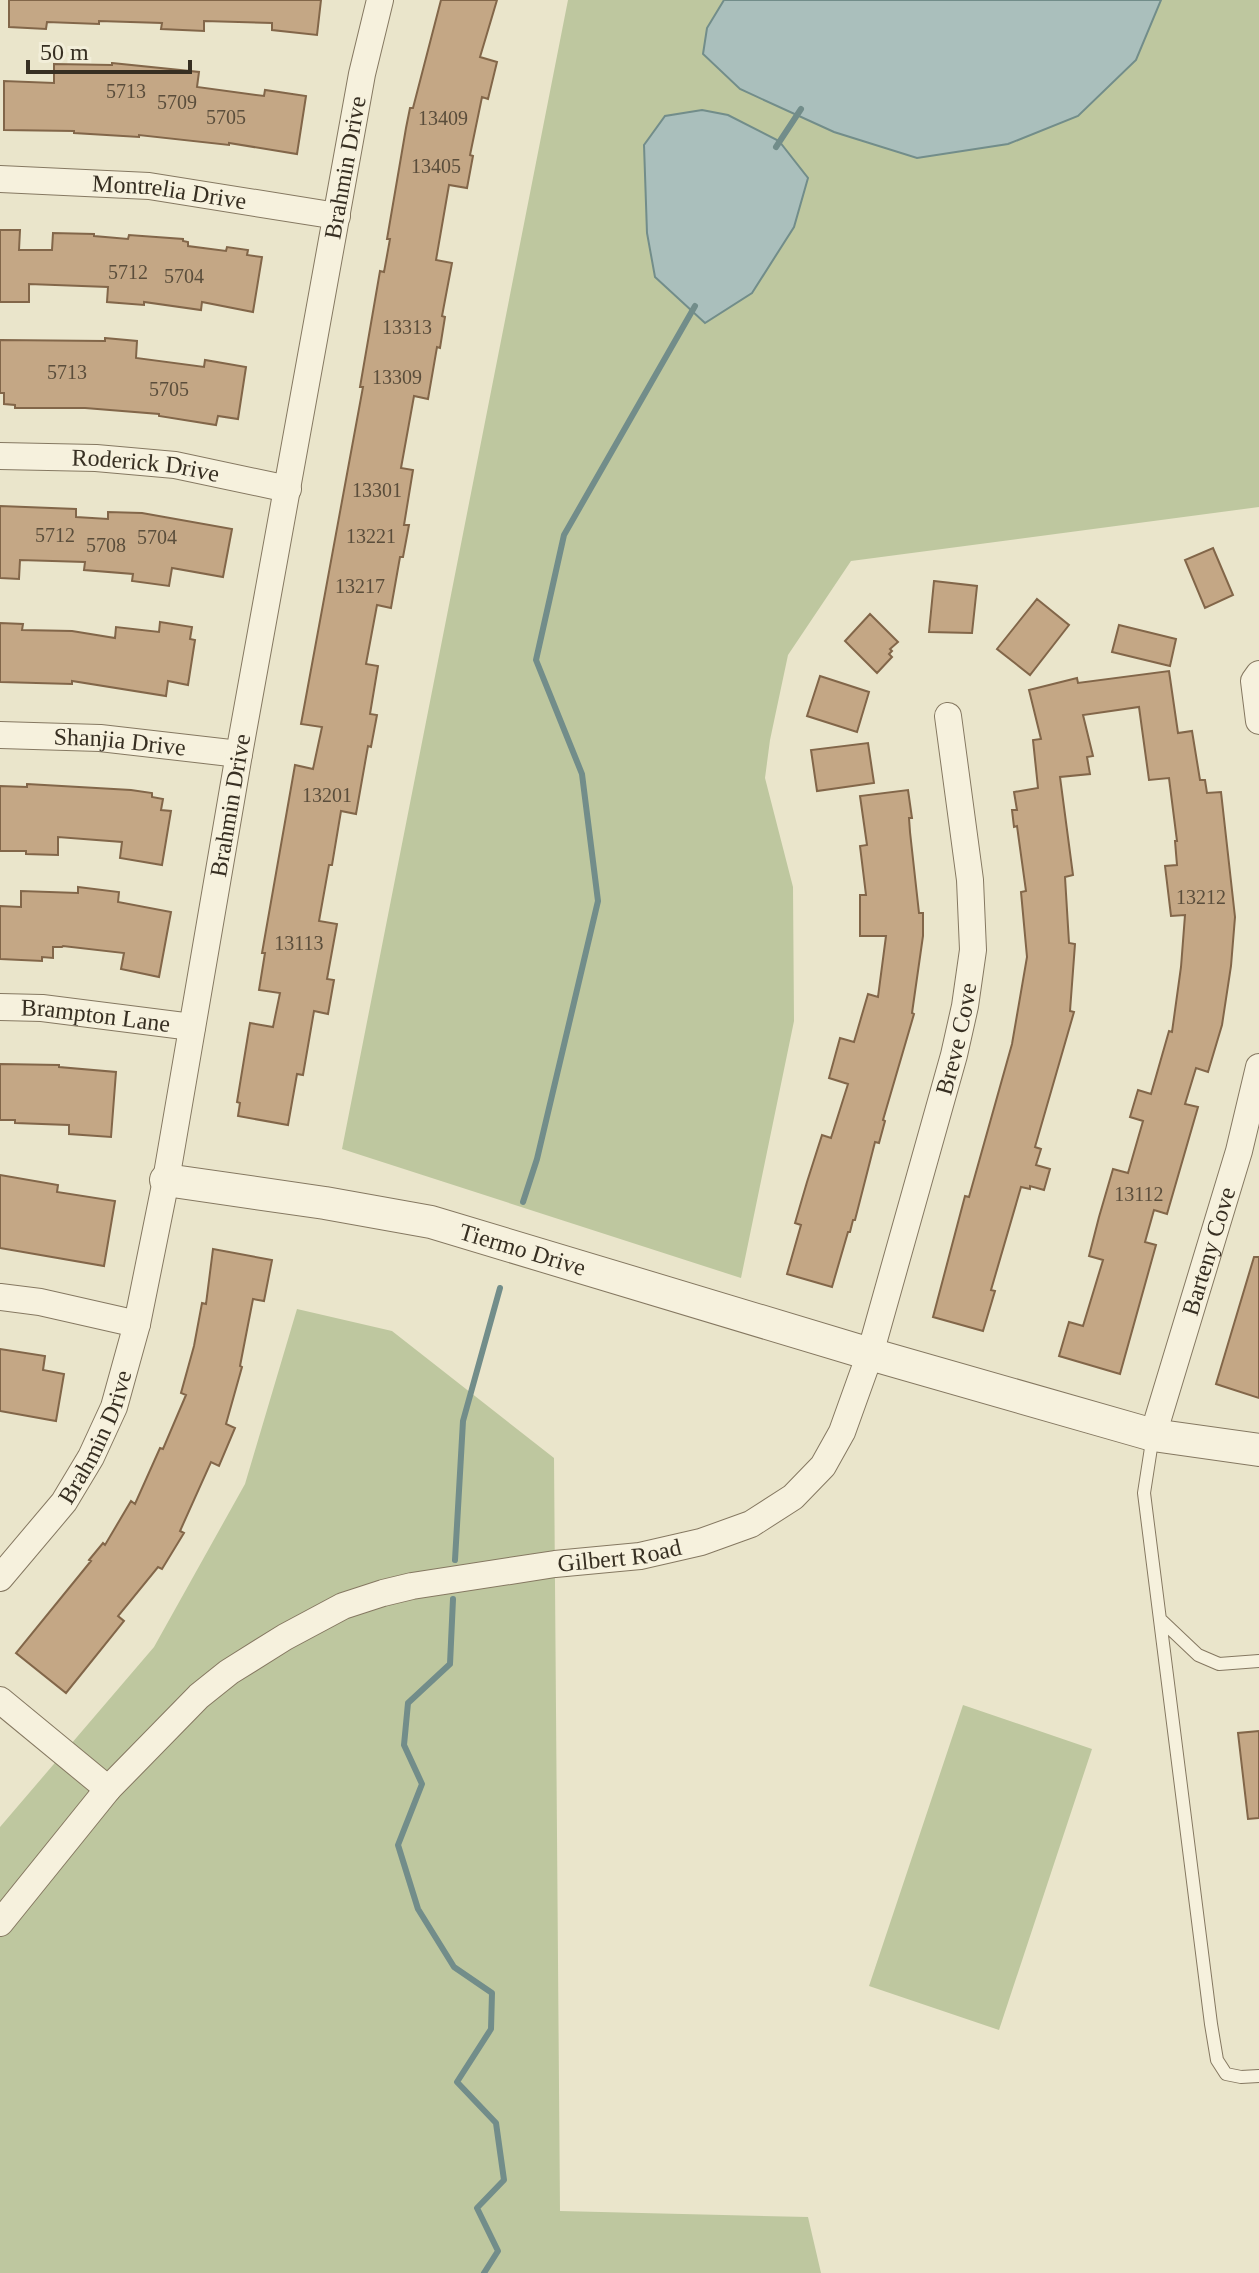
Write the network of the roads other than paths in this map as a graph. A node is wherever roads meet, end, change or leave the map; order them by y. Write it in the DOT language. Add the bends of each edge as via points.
graph roads {
  1 [pos="380,0"];
  2 [pos="0,179"];
  3 [pos="337,216"];
  4 [pos="0,456"];
  5 [pos="288,489"];
  6 [pos="1259,674"];
  7 [pos="948,716"];
  8 [pos="1259,721"];
  9 [pos="0,735"];
  10 [pos="239,754"];
  11 [pos="0,1007"];
  12 [pos="192,1027"];
  13 [pos="1259,1067"];
  14 [pos="166,1180"];
  15 [pos="0,1297"];
  16 [pos="137,1324"];
  17 [pos="870,1354"];
  18 [pos="1153,1435"];
  19 [pos="1259,1450"];
  20 [pos="0,1578"];
  21 [pos="1160,1619"];
  22 [pos="1259,1661"];
  23 [pos="0,1700"];
  24 [pos="108,1789"];
  25 [pos="0,1923"];
  26 [pos="1259,2076"];
  1 -- 3 [label="street, Brahmin Drive"];
  2 -- 3 [label="street, Montrelia Drive" via="149,186"];
  3 -- 5 [label="street, Brahmin Drive"];
  4 -- 5 [label="street, Roderick Drive" via="175,465"];
  5 -- 10 [label="street, Brahmin Drive"];
  6 -- 8 [label="street" via="1254,681"];
  7 -- 17 [label="street, Breve Cove" via="970,880 973,950 954,1055"];
  9 -- 10 [label="street, Shanjia Drive" via="100,738"];
  10 -- 12 [label="street, Brahmin Drive"];
  11 -- 12 [label="street, Brampton Lane"];
  12 -- 14 [label="street, Brahmin Drive"];
  13 -- 18 [label="street, Barteny Cove" via="1239,1151"];
  14 -- 16 [label="street, Brahmin Drive"];
  14 -- 17 [label="street, Tiermo Drive" via="431,1222"];
  15 -- 16 [label="street"];
  16 -- 20 [label="street, Brahmin Drive" via="114,1407 91,1457 64,1502"];
  17 -- 18 [label="street"];
  17 -- 24 [label="street, Gilbert Road" via="842,1432 823,1466 793,1497 751,1524 640,1556 412,1586 343,1606 229,1672 174,1719"];
  18 -- 19 [label="street"];
  18 -- 21 [label="lane" via="1144,1493"];
  21 -- 22 [label="lane" via="1209,1660"];
  21 -- 26 [label="lane" via="1217,2060 1226,2074"];
  23 -- 24 [label="street"];
  24 -- 25 [label="street, Gilbert Road"];
}
